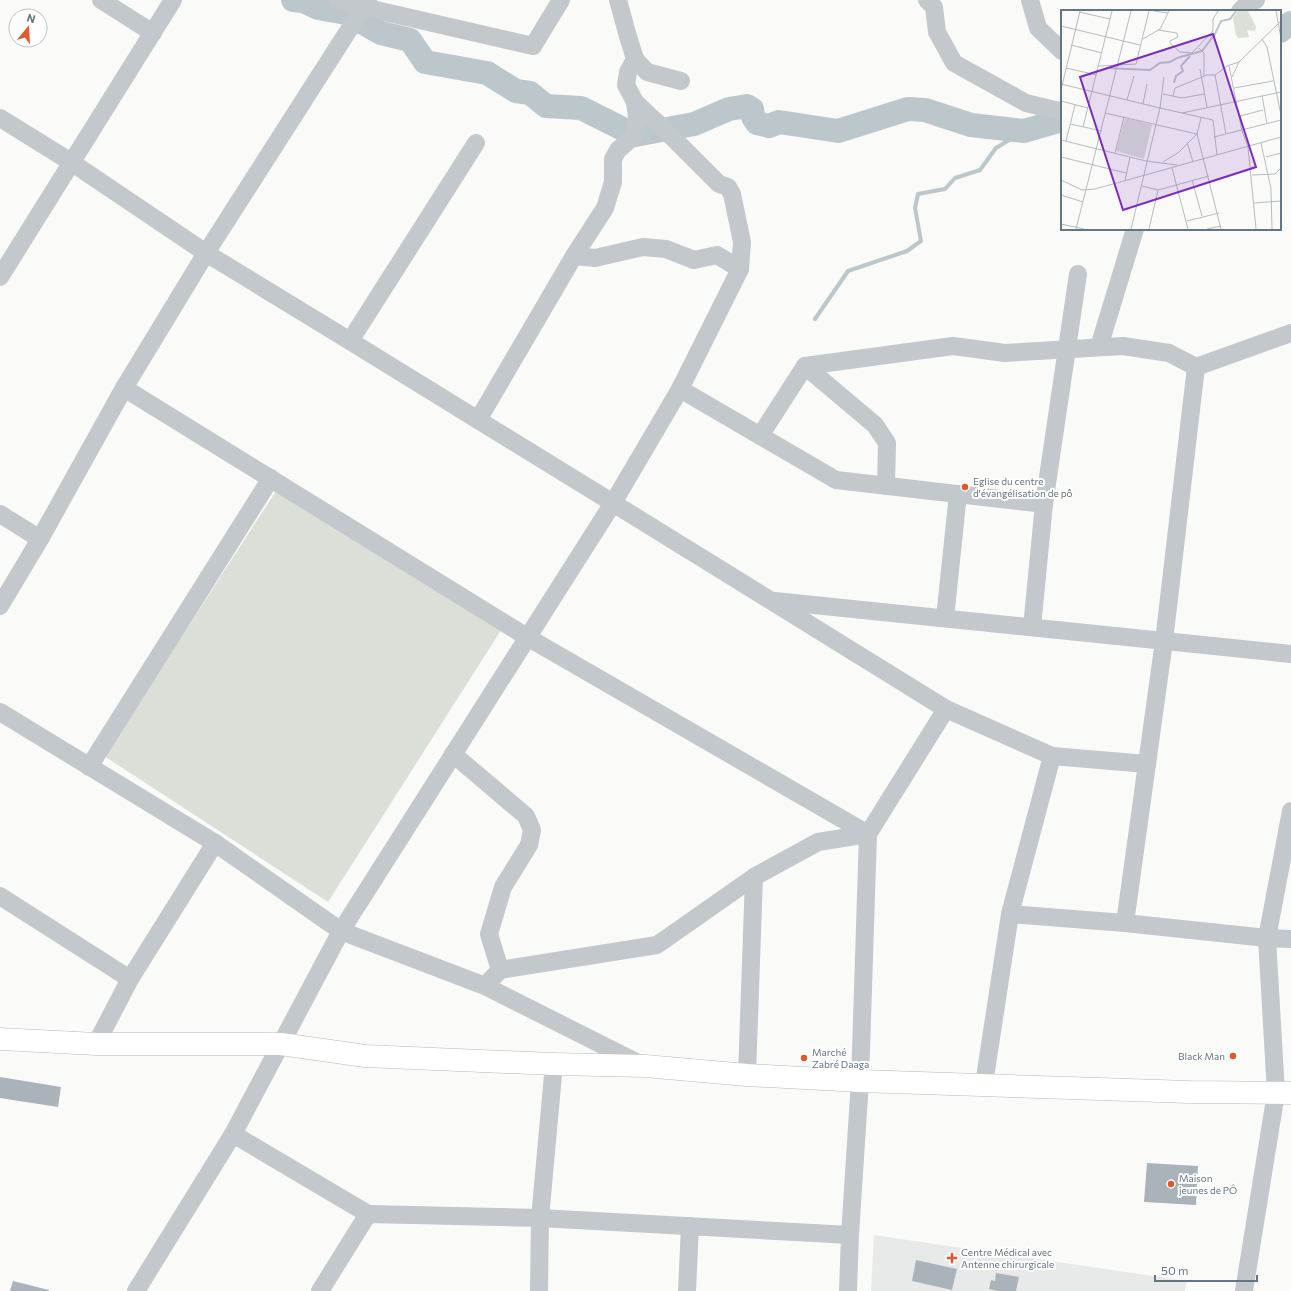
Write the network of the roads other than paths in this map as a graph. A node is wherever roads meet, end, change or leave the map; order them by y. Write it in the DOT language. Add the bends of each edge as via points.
graph roads {
  1 [pos="101,0"];
  2 [pos="173,0"];
  3 [pos="338,0"];
  4 [pos="560,0"];
  5 [pos="618,0"];
  6 [pos="1030,0"];
  7 [pos="1256,0"];
  8 [pos="936,2"];
  9 [pos="1241,10"];
  10 [pos="360,11"];
  11 [pos="153,33"];
  12 [pos="1061,50"];
  13 [pos="635,59"];
  14 [pos="681,81"];
  15 [pos="635,102"];
  16 [pos="1061,110"];
  17 [pos="0,118"];
  18 [pos="476,143"];
  19 [pos="71,162"];
  20 [pos="1135,230"];
  21 [pos="206,253"];
  22 [pos="574,256"];
  23 [pos="740,269"];
  24 [pos="1078,274"];
  25 [pos="0,277"];
  26 [pos="1291,333"];
  27 [pos="350,341"];
  28 [pos="1099,347"];
  29 [pos="1067,348"];
  30 [pos="804,366"];
  31 [pos="1196,368"];
  32 [pos="124,388"];
  33 [pos="680,389"];
  34 [pos="478,420"];
  35 [pos="760,436"];
  36 [pos="271,478"];
  37 [pos="886,486"];
  38 [pos="958,494"];
  39 [pos="613,503"];
  40 [pos="1044,504"];
  41 [pos="0,514"];
  42 [pos="40,539"];
  43 [pos="771,601"];
  44 [pos="0,606"];
  45 [pos="945,618"];
  46 [pos="1032,627"];
  47 [pos="527,637"];
  48 [pos="1164,641"];
  49 [pos="1291,654"];
  50 [pos="946,709"];
  51 [pos="0,712"];
  52 [pos="453,754"];
  53 [pos="1052,756"];
  54 [pos="1147,764"];
  55 [pos="90,767"];
  56 [pos="1291,811"];
  57 [pos="868,834"];
  58 [pos="215,843"];
  59 [pos="754,877"];
  60 [pos="0,896"];
  61 [pos="1010,914"];
  62 [pos="1125,923"];
  63 [pos="341,931"];
  64 [pos="1267,938"];
  65 [pos="1291,939"];
  66 [pos="500,970"];
  67 [pos="130,979"];
  68 [pos="485,986"];
  69 [pos="0,1039"];
  70 [pos="96,1044"];
  71 [pos="281,1044"];
  72 [pos="554,1064"];
  73 [pos="645,1066"];
  74 [pos="748,1075"];
  75 [pos="860,1080"];
  76 [pos="984,1084"];
  77 [pos="1283,1093"];
  78 [pos="232,1134"];
  79 [pos="368,1214"];
  80 [pos="540,1218"];
  81 [pos="690,1226"];
  82 [pos="850,1235"];
  83 [pos="136,1291"];
  84 [pos="320,1291"];
  85 [pos="539,1291"];
  86 [pos="687,1291"];
  87 [pos="848,1291"];
  88 [pos="1244,1291"];
  1 -- 11 [label="street"];
  2 -- 11 [label="street"];
  3 -- 10 [label="street"];
  4 -- 10 [label="street" via="533,46"];
  5 -- 13 [label="street"];
  6 -- 12 [label="street" via="1038,28"];
  7 -- 9 [label="street"];
  8 -- 16 [label="street" via="937,32 954,63 1026,103"];
  10 -- 21 [label="street"];
  11 -- 19 [label="street"];
  13 -- 14 [label="street" via="647,72"];
  13 -- 15 [label="street" via="628,72 626,85"];
  15 -- 22 [label="street" via="637,116 634,135 618,150 613,159 613,182 604,208"];
  15 -- 23 [label="street" via="719,184 728,187 732,194 742,242"];
  17 -- 19 [label="street"];
  18 -- 27 [label="street"];
  19 -- 21 [label="street"];
  19 -- 25 [label="street"];
  20 -- 28 [label="street"];
  21 -- 27 [label="street"];
  21 -- 32 [label="street"];
  22 -- 23 [label="street" via="595,258 643,247 666,248 694,260 717,256"];
  22 -- 34 [label="street"];
  23 -- 33 [label="street"];
  24 -- 29 [label="street"];
  26 -- 31 [label="street"];
  27 -- 34 [label="street"];
  28 -- 29 [label="street"];
  28 -- 31 [label="street" via="1123,346 1168,353"];
  29 -- 30 [label="street" via="1005,353 953,346"];
  29 -- 40 [label="street"];
  30 -- 35 [label="street"];
  30 -- 37 [label="street" via="875,425 887,443"];
  31 -- 48 [label="street"];
  32 -- 36 [label="street"];
  32 -- 42 [label="street"];
  33 -- 35 [label="street"];
  33 -- 39 [label="street"];
  34 -- 39 [label="street"];
  35 -- 37 [label="street" via="836,480"];
  36 -- 47 [label="street"];
  36 -- 55 [label="street"];
  37 -- 38 [label="street"];
  38 -- 40 [label="street"];
  38 -- 45 [label="street"];
  39 -- 43 [label="street"];
  39 -- 47 [label="street"];
  40 -- 46 [label="street"];
  41 -- 42 [label="street"];
  42 -- 44 [label="street"];
  43 -- 45 [label="street"];
  43 -- 50 [label="street"];
  45 -- 46 [label="street"];
  46 -- 48 [label="street"];
  47 -- 52 [label="street"];
  47 -- 57 [label="street"];
  48 -- 49 [label="street"];
  48 -- 54 [label="street"];
  50 -- 53 [label="street"];
  50 -- 57 [label="street"];
  51 -- 55 [label="street"];
  52 -- 63 [label="street"];
  52 -- 66 [label="street" via="526,816 532,830 529,844 504,888 489,934"];
  53 -- 54 [label="street"];
  53 -- 61 [label="street"];
  54 -- 62 [label="street"];
  55 -- 58 [label="street"];
  56 -- 64 [label="street"];
  57 -- 59 [label="street" via="818,842"];
  57 -- 75 [label="street"];
  58 -- 63 [label="street"];
  58 -- 67 [label="street"];
  59 -- 66 [label="street" via="657,945"];
  59 -- 74 [label="street"];
  60 -- 67 [label="street"];
  61 -- 62 [label="street"];
  61 -- 76 [label="street"];
  62 -- 64 [label="street"];
  63 -- 68 [label="street"];
  63 -- 71 [label="street"];
  64 -- 65 [label="street"];
  64 -- 77 [label="street"];
  66 -- 68 [label="street"];
  67 -- 70 [label="street"];
  68 -- 73 [label="street"];
  69 -- 70 [label="main road"];
  70 -- 71 [label="main road"];
  71 -- 72 [label="main road" via="365,1056"];
  71 -- 78 [label="street"];
  72 -- 73 [label="main road"];
  72 -- 80 [label="street"];
  73 -- 74 [label="main road"];
  74 -- 75 [label="main road"];
  75 -- 76 [label="main road"];
  75 -- 82 [label="street"];
  76 -- 77 [label="main road"];
  77 -- 88 [label="street"];
  78 -- 79 [label="street"];
  78 -- 83 [label="street"];
  79 -- 80 [label="street"];
  79 -- 84 [label="street"];
  80 -- 81 [label="street"];
  80 -- 85 [label="street"];
  81 -- 82 [label="street"];
  81 -- 86 [label="street"];
  82 -- 87 [label="street"];
}
